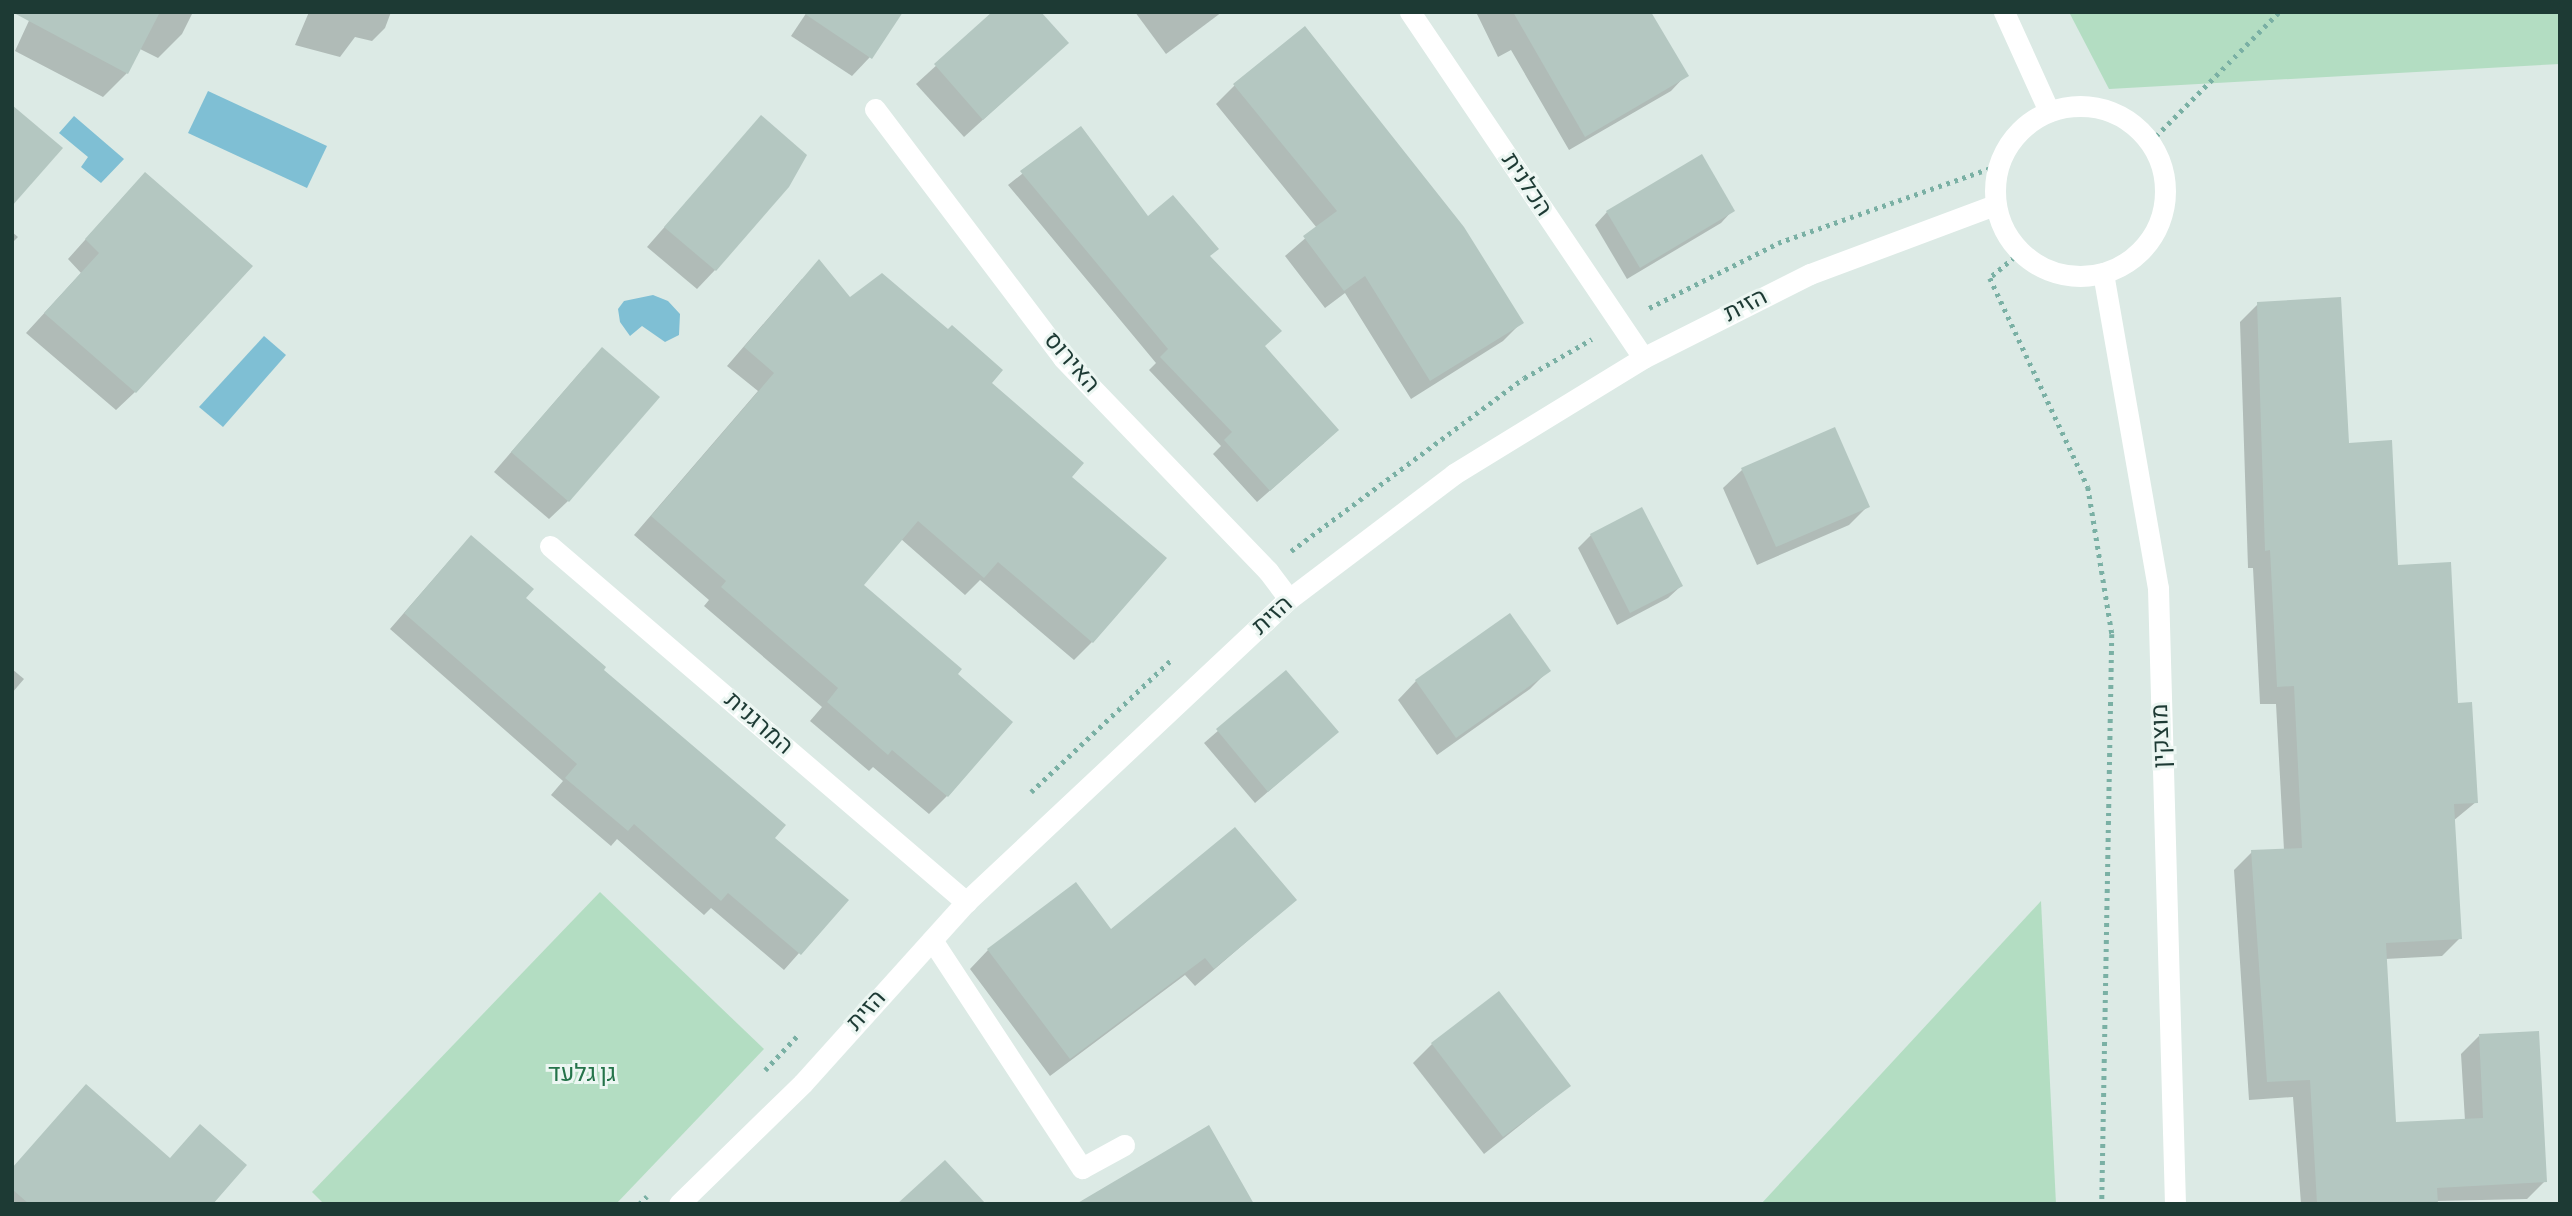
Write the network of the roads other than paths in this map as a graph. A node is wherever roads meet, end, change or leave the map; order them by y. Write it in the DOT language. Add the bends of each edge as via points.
graph roads {
  1 [pos="1410,12"];
  2 [pos="2004,12"];
  3 [pos="875,109"];
  4 [pos="2049,111"];
  5 [pos="1995,205"];
  6 [pos="2103,273"];
  7 [pos="1643,358"];
  8 [pos="550,546"];
  9 [pos="1289,599"];
  10 [pos="966,902"];
  11 [pos="932,940"];
  12 [pos="1124,1145"];
  13 [pos="679,1204"];
  14 [pos="2175,1204"];
  1 -- 7 [label="street, הכלנית"];
  2 -- 4 [label="street"];
  3 -- 9 [label="street, האירוס" via="1063,358 1268,570"];
  4 -- 5 [label="street" via="2012,137 1997,166"];
  4 -- 6 [label="street" via="2071,105 2113,112 2151,142 2162,171 2163,213 2150,240 2125,264"];
  5 -- 6 [label="street" via="2010,242 2036,264 2073,276"];
  5 -- 7 [label="street, הזית" via="1810,274"];
  6 -- 14 [label="street, מוצקין" via="2158,588"];
  7 -- 9 [label="street, הזית" via="1454,474"];
  8 -- 10 [label="street, המרגנית"];
  9 -- 10 [label="street, הזית"];
  10 -- 11 [label="street, הזית"];
  11 -- 12 [label="street" via="1082,1168"];
  11 -- 13 [label="street, הזית" via="803,1083"];
}
